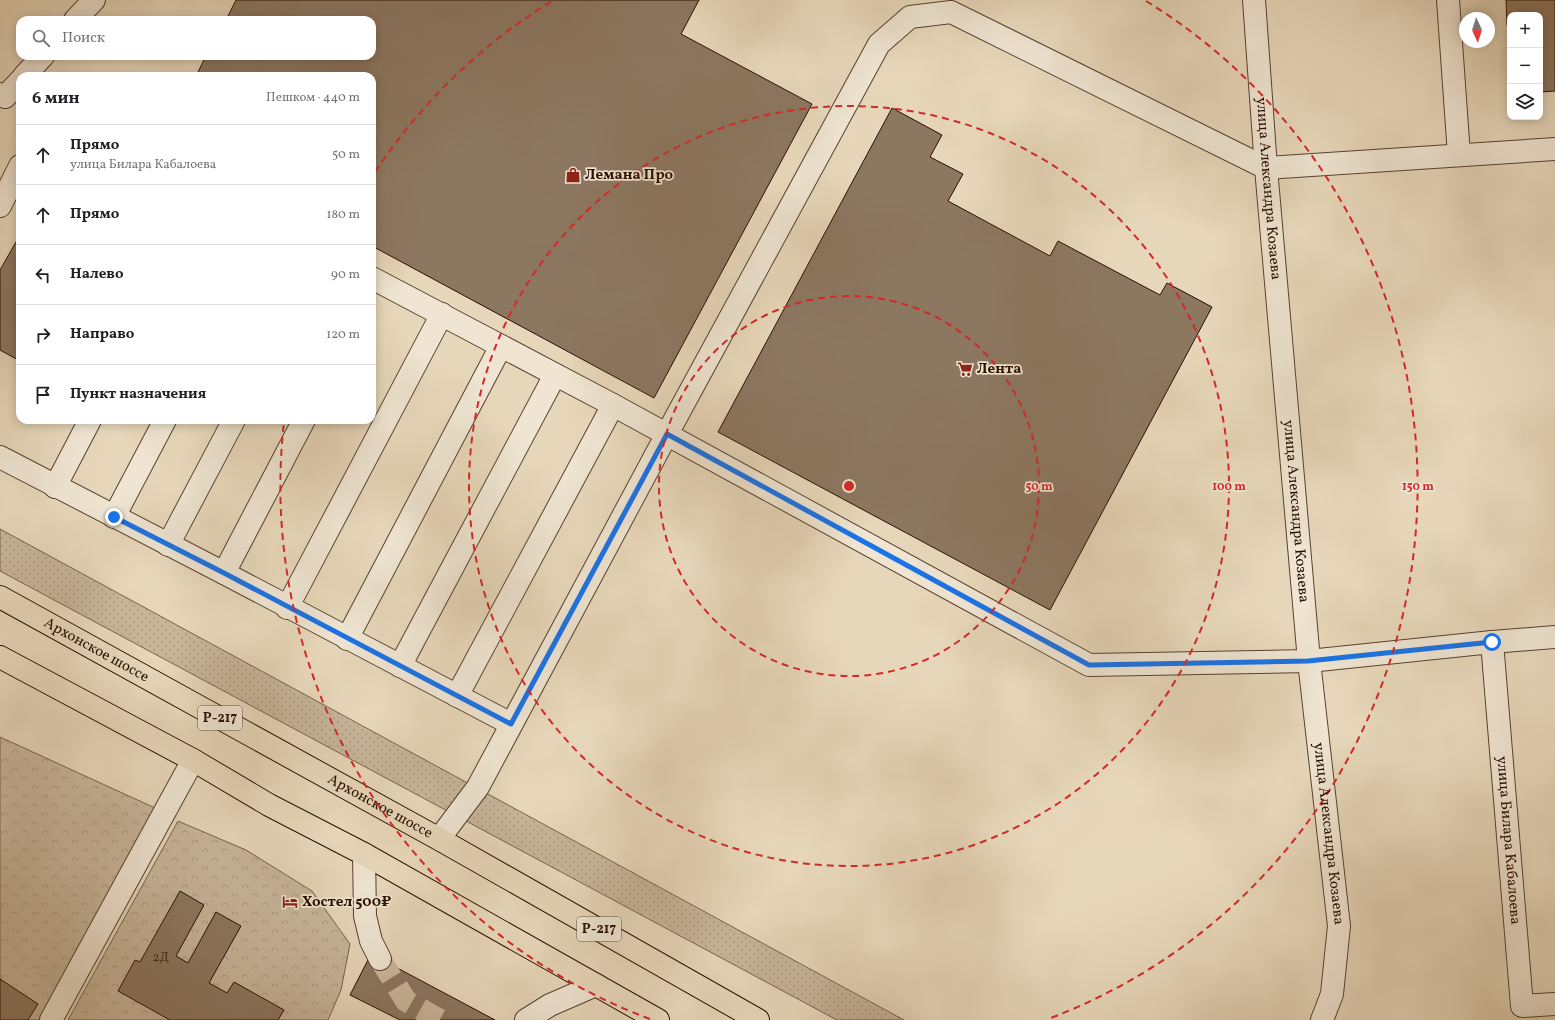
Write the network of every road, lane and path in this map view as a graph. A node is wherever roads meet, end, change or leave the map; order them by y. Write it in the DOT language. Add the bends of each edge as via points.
graph roads {
  1 [pos="94,0"];
  2 [pos="1254,0"];
  3 [pos="1448,0"];
  4 [pos="79,16"];
  5 [pos="39,60"];
  6 [pos="28,72"];
  7 [pos="16,85"];
  8 [pos="0,94"];
  9 [pos="1555,149"];
  10 [pos="1459,155"];
  11 [pos="1266,168"];
  12 [pos="16,174"];
  13 [pos="0,206"];
  14 [pos="376,284"];
  15 [pos="442,314"];
  16 [pos="501,346"];
  17 [pos="555,375"];
  18 [pos="613,405"];
  19 [pos="88,424"];
  20 [pos="163,424"];
  21 [pos="232,424"];
  22 [pos="302,424"];
  23 [pos="667,434"];
  24 [pos="0,457"];
  25 [pos="55,487"];
  26 [pos="114,517"];
  27 [pos="168,545"];
  28 [pos="224,573"];
  29 [pos="0,597"];
  30 [pos="287,608"];
  31 [pos="1555,637"];
  32 [pos="347,639"];
  33 [pos="1492,642"];
  34 [pos="0,657"];
  35 [pos="1308,661"];
  36 [pos="400,666"];
  37 [pos="457,696"];
  38 [pos="511,724"];
  39 [pos="193,760"];
  40 [pos="439,839"];
  41 [pos="364,854"];
  42 [pos="380,959"];
  43 [pos="596,985"];
  44 [pos="1555,1004"];
  45 [pos="1523,1013"];
  46 [pos="51,1020"];
  47 [pos="526,1020"];
  48 [pos="658,1020"];
  49 [pos="758,1020"];
  50 [pos="1322,1020"];
  1 -- 4 [label="street"];
  2 -- 11 [label="street, улица Александра Козаева"];
  3 -- 10 [label="street"];
  5 -- 6 [label="street"];
  7 -- 8 [label="street" via="5,97"];
  9 -- 10 [label="street"];
  10 -- 11 [label="street"];
  11 -- 23 [label="street" via="951,12 910,17 879,44"];
  11 -- 35 [label="street, улица Александра Козаева"];
  12 -- 13 [label="street"];
  14 -- 15 [label="street"];
  15 -- 16 [label="street"];
  15 -- 30 [label="street"];
  16 -- 17 [label="street"];
  16 -- 32 [label="street"];
  17 -- 18 [label="street"];
  17 -- 36 [label="street"];
  18 -- 23 [label="street"];
  18 -- 37 [label="street"];
  19 -- 25 [label="street"];
  20 -- 26 [label="street"];
  21 -- 27 [label="street"];
  22 -- 28 [label="street"];
  23 -- 35 [label="street" via="1089,665"];
  23 -- 38 [label="street"];
  24 -- 25 [label="street"];
  25 -- 26 [label="street"];
  26 -- 27 [label="street"];
  27 -- 28 [label="street"];
  28 -- 30 [label="street"];
  29 -- 40 [label="highway, Архонское шоссе / Р-217"];
  30 -- 32 [label="street"];
  31 -- 33 [label="street"];
  32 -- 36 [label="street"];
  33 -- 35 [label="street"];
  33 -- 45 [label="street, улица Билара Кабалоева"];
  34 -- 39 [label="highway"];
  35 -- 50 [label="street, улица Александра Козаева" via="1339,926 1332,994"];
  36 -- 37 [label="street"];
  37 -- 38 [label="street"];
  38 -- 40 [label="street" via="478,786"];
  39 -- 41 [label="highway" via="269,805"];
  39 -- 46 [label="street"];
  40 -- 49 [label="highway, Архонское шоссе / Р-217"];
  41 -- 42 [label="street" via="365,916 371,941"];
  41 -- 43 [label="highway"];
  43 -- 47 [label="street" via="550,1005"];
  43 -- 48 [label="highway"];
  44 -- 45 [label="street, улица Билара Кабалоева"];
}
